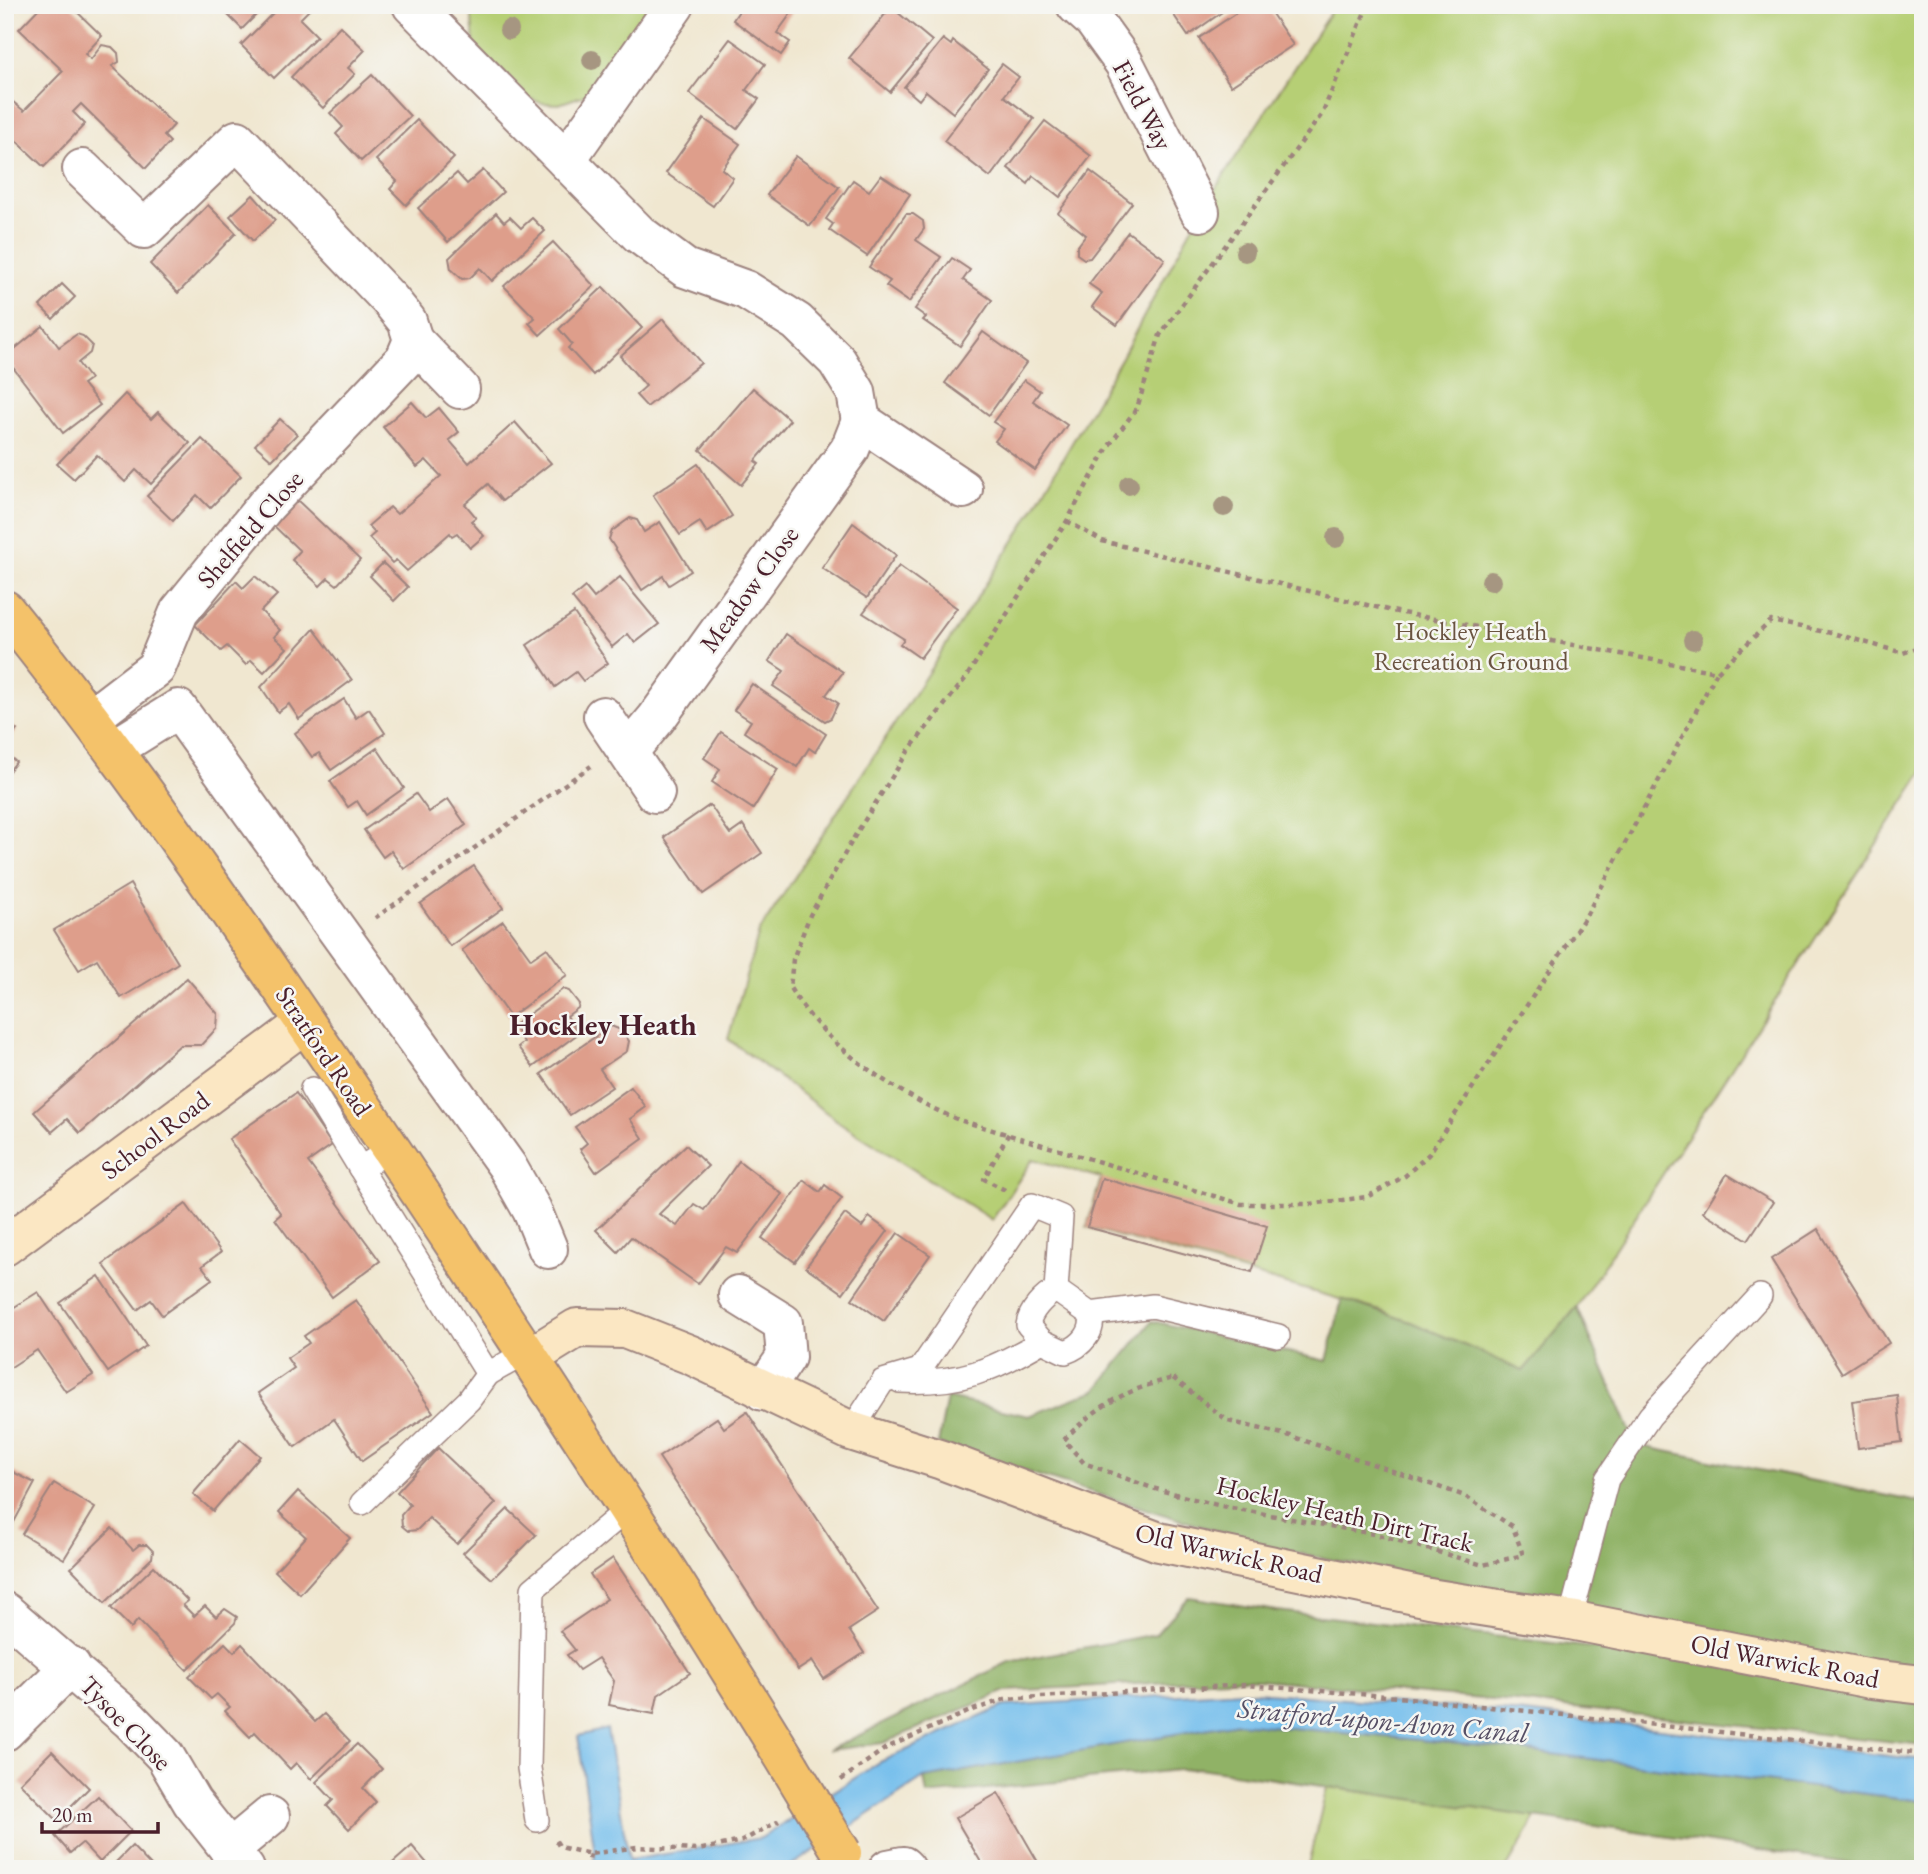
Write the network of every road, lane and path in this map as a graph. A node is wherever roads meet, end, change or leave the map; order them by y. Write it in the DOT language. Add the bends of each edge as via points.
graph roads {
  1 [pos="675,5"];
  2 [pos="1076,5"];
  3 [pos="1368,5"];
  4 [pos="431,12"];
  5 [pos="566,160"];
  6 [pos="82,169"];
  7 [pos="1200,212"];
  8 [pos="413,340"];
  9 [pos="460,389"];
  10 [pos="861,421"];
  11 [pos="963,489"];
  12 [pos="1067,521"];
  13 [pos="5,610"];
  14 [pos="1923,646"];
  15 [pos="1717,672"];
  16 [pos="603,716"];
  17 [pos="92,717"];
  18 [pos="114,749"];
  19 [pos="628,752"];
  20 [pos="655,793"];
  21 [pos="345,939"];
  22 [pos="305,1023"];
  23 [pos="312,1089"];
  24 [pos="1009,1133"];
  25 [pos="376,1159"];
  26 [pos="1008,1192"];
  27 [pos="5,1246"];
  28 [pos="548,1249"];
  29 [pos="462,1256"];
  30 [pos="429,1278"];
  31 [pos="1055,1290"];
  32 [pos="738,1295"];
  33 [pos="1760,1296"];
  34 [pos="1090,1314"];
  35 [pos="1278,1336"];
  36 [pos="1042,1340"];
  37 [pos="529,1354"];
  38 [pos="488,1374"];
  39 [pos="1173,1378"];
  40 [pos="883,1381"];
  41 [pos="763,1391"];
  42 [pos="851,1431"];
  43 [pos="362,1503"];
  44 [pos="629,1508"];
  45 [pos="5,1612"];
  46 [pos="1570,1620"];
  47 [pos="71,1666"];
  48 [pos="1923,1685"];
  49 [pos="5,1731"];
  50 [pos="1923,1754"];
  51 [pos="834,1785"];
  52 [pos="270,1816"];
  53 [pos="783,1819"];
  54 [pos="537,1820"];
  55 [pos="237,1860"];
  56 [pos="847,1861"];
  57 [pos="587,1869"];
  58 [pos="888,1869"];
  59 [pos="906,1869"];
  1 -- 5 [label="street"];
  2 -- 7 [label="street, Field Way" via="1093,20 1124,63"];
  3 -- 12 [label="path" via="1322,114 1160,335 1137,408 1108,447"];
  4 -- 5 [label="street"];
  5 -- 10 [label="street" via="639,234 685,268 746,290 797,322 837,361 856,392"];
  6 -- 8 [label="street" via="144,229 237,140 390,300 407,321"];
  8 -- 9 [label="street"];
  8 -- 17 [label="street, Shelfield Close" via="405,359 266,505 179,612 156,668"];
  10 -- 11 [label="street"];
  10 -- 19 [label="street, Meadow Close" via="850,449"];
  12 -- 15 [label="path" via="1102,541 1392,611"];
  12 -- 24 [label="path" via="965,679 909,750 856,834 810,915 793,959 790,989 821,1031 915,1102"];
  13 -- 17 [label="main road, Stratford Road"];
  14 -- 15 [label="path" via="1903,653 1771,621"];
  15 -- 24 [label="path" via="1587,914 1429,1154 1405,1176 1367,1197 1241,1204"];
  16 -- 19 [label="street"];
  17 -- 18 [label="main road, Stratford Road"];
  18 -- 21 [label="street" via="178,709"];
  18 -- 22 [label="main road, Stratford Road"];
  19 -- 20 [label="street"];
  19 -- 21 [label="path" via="588,767"];
  21 -- 28 [label="street" via="507,1166"];
  22 -- 25 [label="main road, Stratford Road"];
  22 -- 27 [label="main road, School Road"];
  23 -- 25 [label="lane"];
  24 -- 26 [label="path" via="984,1179"];
  25 -- 29 [label="main road, Stratford Road"];
  25 -- 30 [label="lane"];
  29 -- 30 [label="lane"];
  29 -- 37 [label="main road, Stratford Road"];
  30 -- 38 [label="lane"];
  31 -- 34 [label="lane"];
  31 -- 36 [label="lane" via="1029,1318 1031,1332"];
  31 -- 40 [label="lane" via="1061,1217 1032,1205 920,1370"];
  32 -- 41 [label="street" via="783,1323 786,1357"];
  33 -- 46 [label="lane" via="1650,1416 1607,1479"];
  34 -- 35 [label="lane" via="1153,1306"];
  34 -- 36 [label="lane" via="1092,1329 1075,1349 1057,1351"];
  36 -- 40 [label="lane" via="996,1368 936,1383"];
  37 -- 38 [label="lane"];
  37 -- 41 [label="main road, Old Warwick Road" via="578,1328 625,1329"];
  37 -- 44 [label="main road, Stratford Road"];
  38 -- 43 [label="lane" via="469,1400"];
  39 -- 39 [label="path, Hockley Heath Dirt Track" via="1228,1421 1291,1436 1465,1496 1513,1527 1523,1555 1483,1564 1379,1535 1221,1506 1084,1463 1064,1440 1087,1415 1113,1399"];
  40 -- 42 [label="lane"];
  41 -- 42 [label="main road, Old Warwick Road"];
  42 -- 46 [label="main road, Old Warwick Road" via="942,1460 1159,1542 1429,1598"];
  44 -- 54 [label="lane" via="533,1589 529,1768"];
  44 -- 56 [label="main road, Stratford Road, bridge"];
  45 -- 47 [label="street, Tysoe Close"];
  46 -- 48 [label="main road, Old Warwick Road" via="1871,1679"];
  47 -- 49 [label="street"];
  47 -- 55 [label="street, Tysoe Close" via="165,1756"];
  50 -- 51 [label="path" via="1247,1685 1005,1699 886,1748"];
  52 -- 55 [label="street, Tysoe Close"];
  53 -- 57 [label="path" via="742,1841 698,1850 637,1847 590,1854"];
  58 -- 59 [label="street"];
}
